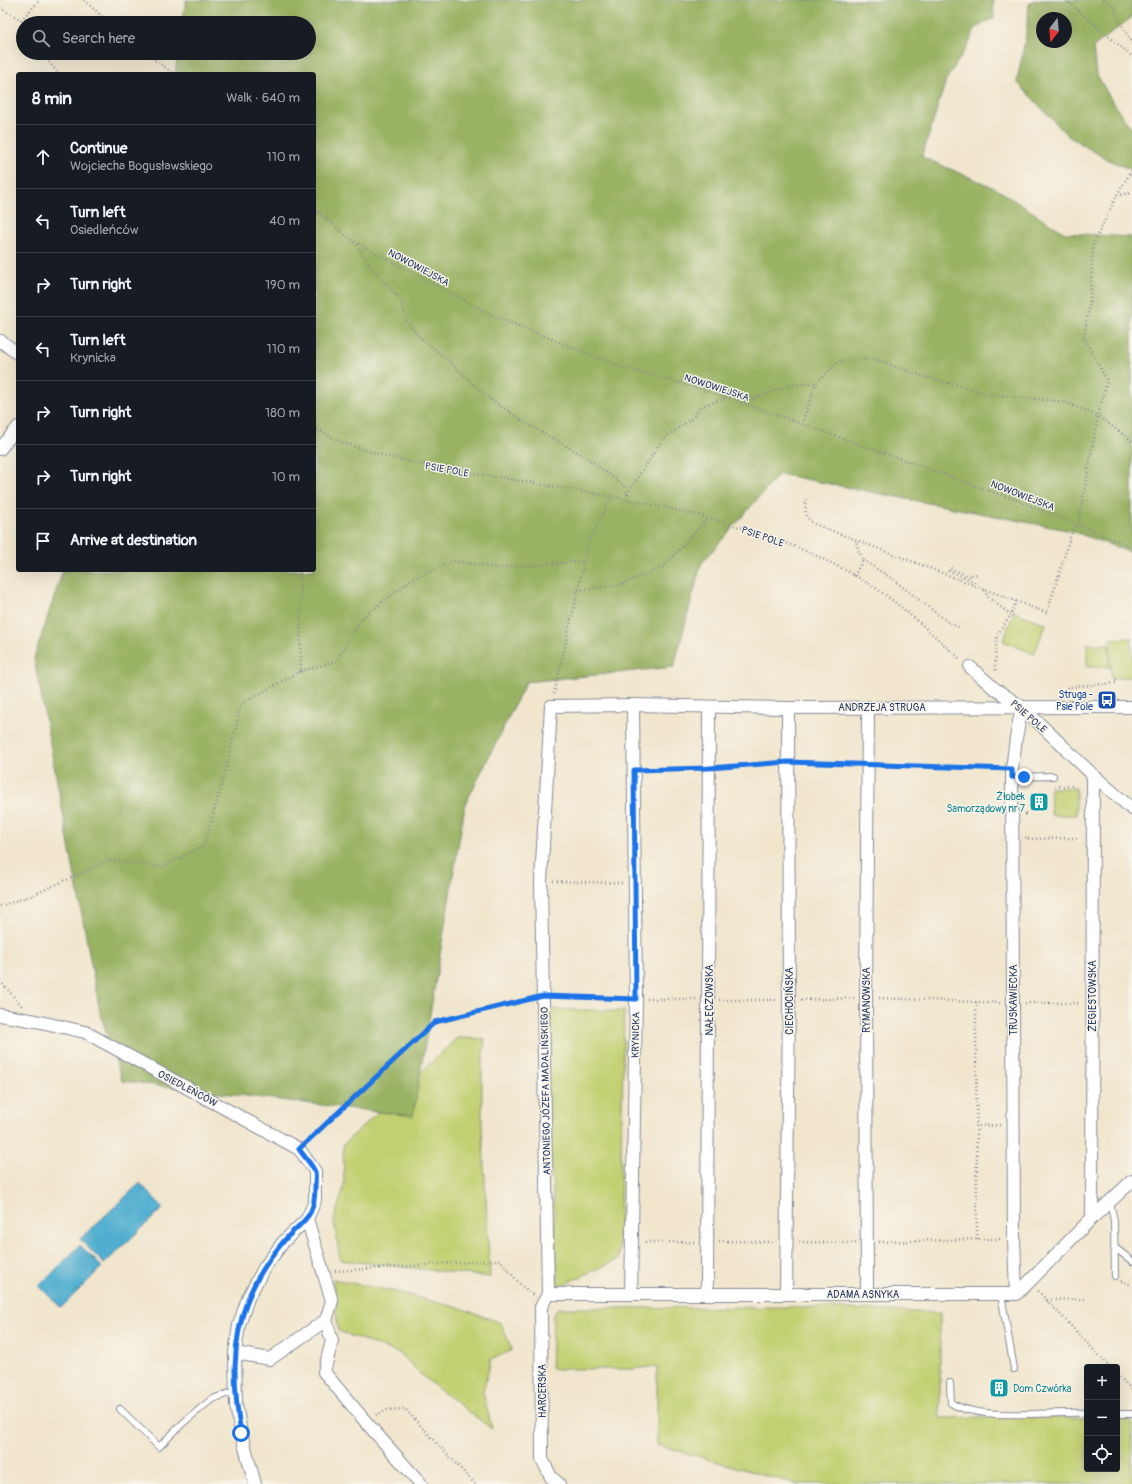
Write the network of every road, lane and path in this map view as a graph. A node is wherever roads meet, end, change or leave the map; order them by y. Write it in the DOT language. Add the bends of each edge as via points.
graph roads {
  1 [pos="40,0"];
  2 [pos="84,0"];
  3 [pos="1066,0"];
  4 [pos="1102,0"];
  5 [pos="0,8"];
  6 [pos="25,16"];
  7 [pos="101,16"];
  8 [pos="16,17"];
  9 [pos="1132,44"];
  10 [pos="1132,56"];
  11 [pos="47,60"];
  12 [pos="155,60"];
  13 [pos="56,72"];
  14 [pos="171,72"];
  15 [pos="1132,170"];
  16 [pos="1131,174"];
  17 [pos="1132,192"];
  18 [pos="1117,195"];
  19 [pos="316,212"];
  20 [pos="353,241"];
  21 [pos="0,342"];
  22 [pos="16,352"];
  23 [pos="816,383"];
  24 [pos="727,398"];
  25 [pos="741,403"];
  26 [pos="1098,416"];
  27 [pos="802,424"];
  28 [pos="16,429"];
  29 [pos="316,429"];
  30 [pos="1132,440"];
  31 [pos="0,449"];
  32 [pos="626,494"];
  33 [pos="612,496"];
  34 [pos="806,499"];
  35 [pos="629,500"];
  36 [pos="708,518"];
  37 [pos="1078,525"];
  38 [pos="856,539"];
  39 [pos="1132,547"];
  40 [pos="863,560"];
  41 [pos="584,561"];
  42 [pos="300,572"];
  43 [pos="978,574"];
  44 [pos="854,576"];
  45 [pos="975,582"];
  46 [pos="984,589"];
  47 [pos="578,590"];
  48 [pos="1016,601"];
  49 [pos="1012,616"];
  50 [pos="959,627"];
  51 [pos="970,667"];
  52 [pos="301,671"];
  53 [pos="996,673"];
  54 [pos="1116,678"];
  55 [pos="1067,697"];
  56 [pos="633,705"];
  57 [pos="551,706"];
  58 [pos="709,707"];
  59 [pos="868,707"];
  60 [pos="1022,707"];
  61 [pos="1132,707"];
  62 [pos="788,708"];
  63 [pos="788,762"];
  64 [pos="868,766"];
  65 [pos="709,768"];
  66 [pos="634,770"];
  67 [pos="1012,773"];
  68 [pos="1093,775"];
  69 [pos="1054,776"];
  70 [pos="1025,807"];
  71 [pos="1132,810"];
  72 [pos="1025,814"];
  73 [pos="1029,814"];
  74 [pos="1025,821"];
  75 [pos="1026,834"];
  76 [pos="1079,838"];
  77 [pos="541,880"];
  78 [pos="635,884"];
  79 [pos="0,906"];
  80 [pos="0,981"];
  81 [pos="543,996"];
  82 [pos="866,997"];
  83 [pos="636,999"];
  84 [pos="687,999"];
  85 [pos="826,999"];
  86 [pos="747,1000"];
  87 [pos="764,1000"];
  88 [pos="976,1002"];
  89 [pos="1013,1003"];
  90 [pos="1092,1003"];
  91 [pos="0,1015"];
  92 [pos="36,1021"];
  93 [pos="1014,1125"];
  94 [pos="975,1126"];
  95 [pos="299,1149"];
  96 [pos="1132,1181"];
  97 [pos="1110,1202"];
  98 [pos="1092,1218"];
  99 [pos="307,1219"];
  100 [pos="977,1239"];
  101 [pos="1014,1240"];
  102 [pos="708,1241"];
  103 [pos="632,1242"];
  104 [pos="787,1242"];
  105 [pos="867,1242"];
  106 [pos="1114,1247"];
  107 [pos="1132,1261"];
  108 [pos="323,1272"];
  109 [pos="1117,1278"];
  110 [pos="1029,1282"];
  111 [pos="1132,1285"];
  112 [pos="548,1294"];
  113 [pos="631,1294"];
  114 [pos="707,1294"];
  115 [pos="786,1294"];
  116 [pos="866,1294"];
  117 [pos="1001,1294"];
  118 [pos="1016,1294"];
  119 [pos="1086,1299"];
  120 [pos="1047,1301"];
  121 [pos="326,1320"];
  122 [pos="235,1353"];
  123 [pos="1107,1364"];
  124 [pos="1014,1370"];
  125 [pos="1120,1377"];
  126 [pos="950,1383"];
  127 [pos="1132,1390"];
  128 [pos="235,1391"];
  129 [pos="120,1409"];
  130 [pos="1084,1413"];
  131 [pos="1120,1414"];
  132 [pos="1132,1414"];
  133 [pos="365,1421"];
  134 [pos="255,1484"];
  135 [pos="421,1484"];
  136 [pos="475,1484"];
  137 [pos="559,1484"];
  1 -- 6 [label="path"];
  2 -- 7 [label="path"];
  3 -- 10 [label="path"];
  4 -- 9 [label="path" via="1107,0 1115,7"];
  5 -- 8 [label="path"];
  11 -- 13 [label="path"];
  12 -- 14 [label="path"];
  15 -- 16 [label="path"];
  16 -- 18 [label="path"];
  17 -- 18 [label="path"];
  18 -- 26 [label="path" via="1093,245 1090,301 1084,337 1107,381"];
  19 -- 20 [label="path, NOWOWIEJSKA"];
  20 -- 24 [label="path, NOWOWIEJSKA" via="494,316 619,366"];
  20 -- 32 [label="path" via="373,269 401,300 406,320 419,337 489,398 527,424 586,457 625,487"];
  21 -- 22 [label="street"];
  23 -- 25 [label="path" via="790,385"];
  23 -- 26 [label="path" via="839,361 874,359 926,377 990,394 1065,402"];
  23 -- 27 [label="path"];
  24 -- 25 [label="path, NOWOWIEJSKA"];
  24 -- 32 [label="path" via="702,406 692,418 662,440"];
  25 -- 27 [label="path, NOWOWIEJSKA"];
  26 -- 30 [label="path"];
  26 -- 37 [label="path"];
  27 -- 37 [label="path, NOWOWIEJSKA" via="1016,500"];
  28 -- 31 [label="street"];
  29 -- 33 [label="path, PSIE POLE" via="342,442 388,457 444,469"];
  32 -- 35 [label="path"];
  33 -- 35 [label="path, PSIE POLE"];
  33 -- 41 [label="path" via="589,541"];
  34 -- 38 [label="path" via="805,511 809,521"];
  35 -- 36 [label="path, PSIE POLE"];
  36 -- 44 [label="path, PSIE POLE" via="801,549"];
  36 -- 47 [label="path" via="663,567 620,585"];
  37 -- 39 [label="path, NOWOWIEJSKA"];
  37 -- 48 [label="path" via="1072,531 1047,613"];
  38 -- 40 [label="path"];
  38 -- 46 [label="path"];
  40 -- 44 [label="path"];
  40 -- 50 [label="path" via="891,578 949,623"];
  41 -- 47 [label="path"];
  41 -- 52 [label="path" via="497,568 454,561 412,579 362,618 337,661"];
  42 -- 52 [label="path"];
  43 -- 45 [label="path" via="971,577 950,568 949,571"];
  44 -- 51 [label="path, PSIE POLE" via="906,612"];
  46 -- 48 [label="path"];
  46 -- 49 [label="path" via="989,598"];
  47 -- 57 [label="path"];
  48 -- 49 [label="path"];
  49 -- 53 [label="path" via="997,636"];
  51 -- 60 [label="street, PSIE POLE" via="995,689"];
  52 -- 79 [label="path" via="241,704 204,846 162,867 109,860 31,896"];
  54 -- 55 [label="path" via="1116,683 1068,687"];
  56 -- 57 [label="street"];
  56 -- 58 [label="street, ANDRZEJA STRUGA"];
  56 -- 66 [label="street, KRYNICKA"];
  57 -- 77 [label="street, ANTONIEGO JÓZEFA MADALIŃSKIEGO"];
  58 -- 62 [label="street, ANDRZEJA STRUGA"];
  58 -- 65 [label="street, NAŁĘCZOWSKA"];
  59 -- 60 [label="street, ANDRZEJA STRUGA"];
  59 -- 62 [label="street, ANDRZEJA STRUGA"];
  59 -- 64 [label="street, RYMANOWSKA"];
  60 -- 61 [label="street, ANDRZEJA STRUGA"];
  60 -- 67 [label="street, TRUSKAWIECKA"];
  60 -- 68 [label="street, PSIE POLE"];
  62 -- 63 [label="street, CIECHOCIŃSKA"];
  63 -- 64 [label="path"];
  63 -- 65 [label="path"];
  63 -- 104 [label="street, CIECHOCIŃSKA"];
  64 -- 67 [label="path"];
  64 -- 82 [label="street, RYMANOWSKA"];
  65 -- 66 [label="path"];
  65 -- 102 [label="street, NAŁĘCZOWSKA"];
  66 -- 78 [label="street, KRYNICKA"];
  67 -- 69 [label="lane"];
  67 -- 89 [label="street, TRUSKAWIECKA"];
  68 -- 71 [label="street, PSIE POLE"];
  68 -- 90 [label="street, ŻEGIESTOWSKA"];
  70 -- 72 [label="path"];
  72 -- 73 [label="path"];
  72 -- 74 [label="path"];
  75 -- 76 [label="path" via="1026,839"];
  77 -- 78 [label="path"];
  77 -- 81 [label="street, ANTONIEGO JÓZEFA MADALIŃSKIEGO"];
  78 -- 83 [label="street, KRYNICKA"];
  80 -- 92 [label="path"];
  81 -- 83 [label="path"];
  81 -- 95 [label="path" via="435,1022"];
  81 -- 112 [label="street, ANTONIEGO JÓZEFA MADALIŃSKIEGO"];
  82 -- 85 [label="path"];
  82 -- 88 [label="path"];
  82 -- 105 [label="street, RYMANOWSKA"];
  83 -- 84 [label="path"];
  83 -- 103 [label="street, KRYNICKA"];
  86 -- 87 [label="path"];
  88 -- 89 [label="path"];
  88 -- 94 [label="path"];
  89 -- 90 [label="path"];
  89 -- 93 [label="street, TRUSKAWIECKA"];
  90 -- 98 [label="street, ŻEGIESTOWSKA"];
  91 -- 92 [label="street, OSIEDLEŃCÓW"];
  92 -- 95 [label="street, OSIEDLEŃCÓW" via="85,1032"];
  93 -- 94 [label="path"];
  93 -- 101 [label="street, TRUSKAWIECKA"];
  94 -- 100 [label="path"];
  95 -- 99 [label="street, OSIEDLEŃCÓW" via="315,1171 315,1201"];
  96 -- 97 [label="street"];
  97 -- 98 [label="street"];
  97 -- 106 [label="lane" via="1114,1221"];
  98 -- 110 [label="street"];
  99 -- 108 [label="street"];
  99 -- 122 [label="street" via="284,1241 264,1268 248,1298 239,1326"];
  100 -- 101 [label="path"];
  100 -- 105 [label="path"];
  101 -- 118 [label="street, TRUSKAWIECKA"];
  102 -- 103 [label="path"];
  102 -- 104 [label="path"];
  102 -- 114 [label="street, NAŁĘCZOWSKA"];
  103 -- 113 [label="street, KRYNICKA"];
  104 -- 105 [label="path"];
  104 -- 115 [label="street, CIECHOCIŃSKA"];
  105 -- 116 [label="street, RYMANOWSKA"];
  106 -- 107 [label="lane"];
  106 -- 109 [label="lane"];
  108 -- 112 [label="path" via="500,1260 520,1284 538,1299"];
  108 -- 121 [label="street" via="332,1301"];
  109 -- 111 [label="path"];
  110 -- 118 [label="street"];
  110 -- 120 [label="path"];
  112 -- 113 [label="street, ADAMA ASNYKA"];
  112 -- 137 [label="street, HARCERSKA" via="541,1307 542,1459 551,1477"];
  113 -- 114 [label="street, ADAMA ASNYKA"];
  114 -- 115 [label="street, ADAMA ASNYKA"];
  115 -- 116 [label="street, ADAMA ASNYKA"];
  116 -- 117 [label="street, ADAMA ASNYKA"];
  117 -- 118 [label="street, ADAMA ASNYKA"];
  117 -- 124 [label="lane"];
  119 -- 120 [label="path"];
  120 -- 123 [label="path"];
  121 -- 122 [label="street" via="270,1359"];
  121 -- 133 [label="street" via="332,1341 324,1372"];
  122 -- 128 [label="street"];
  125 -- 127 [label="path"];
  126 -- 130 [label="lane" via="951,1403 960,1408 1020,1415"];
  128 -- 129 [label="lane" via="212,1399 159,1447"];
  128 -- 134 [label="street" via="241,1433"];
  131 -- 132 [label="lane"];
  133 -- 135 [label="street"];
  133 -- 136 [label="path" via="385,1410 405,1409"];
}
